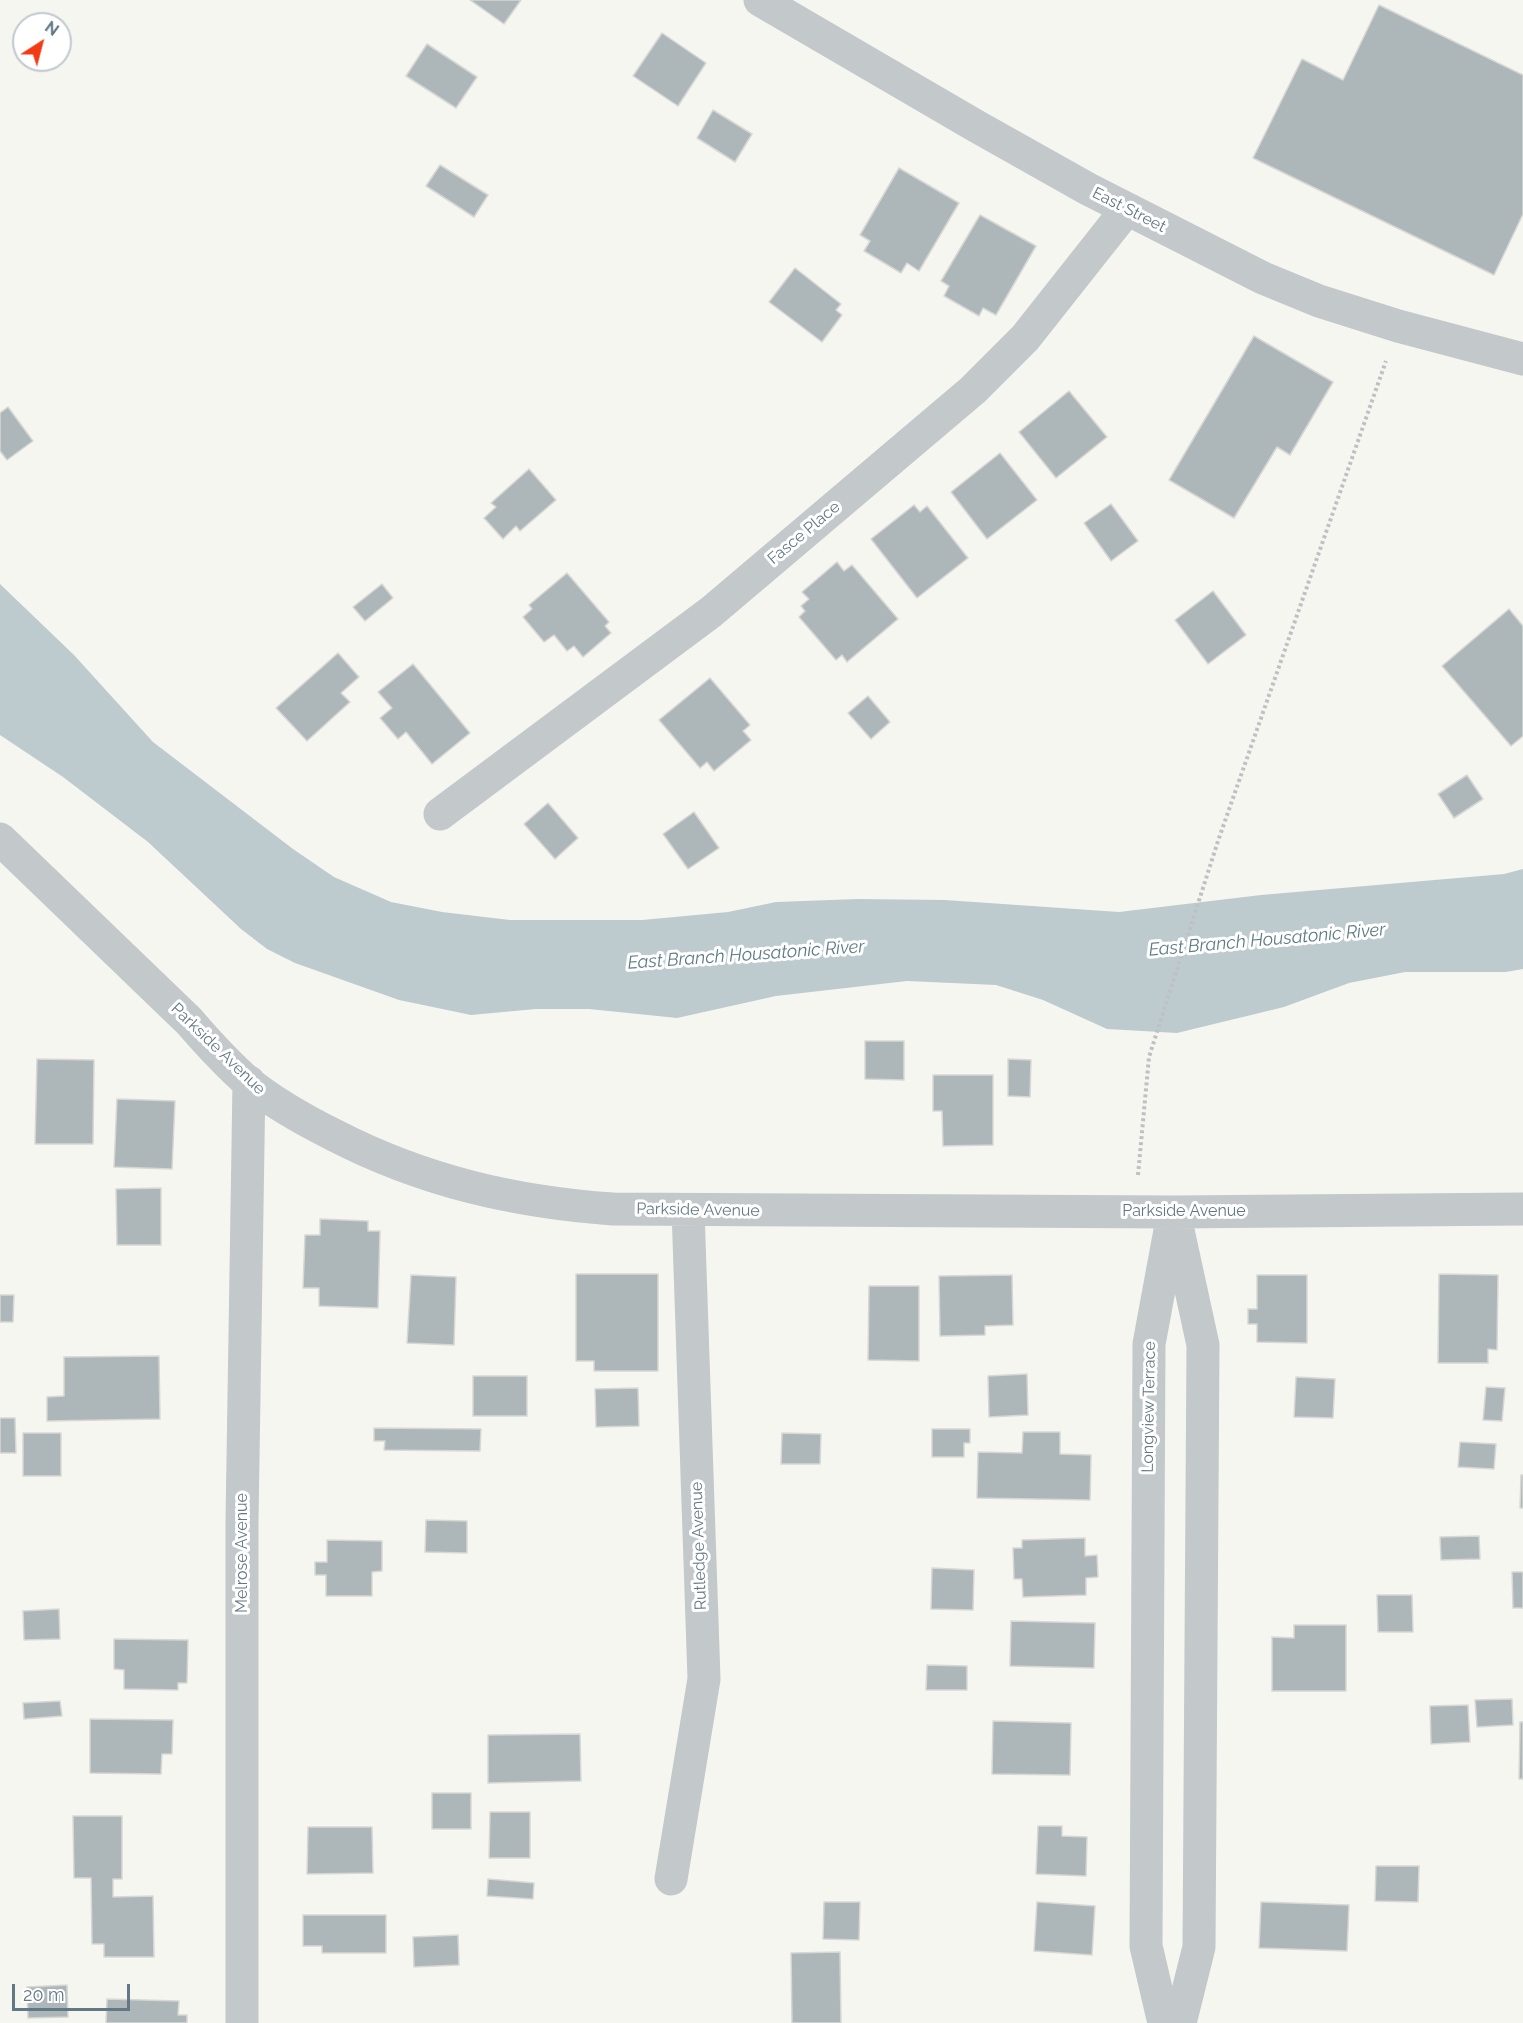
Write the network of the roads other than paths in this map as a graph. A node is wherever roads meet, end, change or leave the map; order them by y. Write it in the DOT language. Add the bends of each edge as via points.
graph roads {
  1 [pos="760,0"];
  2 [pos="1127,209"];
  3 [pos="1523,359"];
  4 [pos="440,814"];
  5 [pos="0,839"];
  6 [pos="249,1082"];
  7 [pos="1523,1209"];
  8 [pos="688,1210"];
  9 [pos="1174,1212"];
  10 [pos="671,1879"];
  11 [pos="242,2023"];
  12 [pos="1164,2023"];
  13 [pos="1180,2023"];
  1 -- 2 [label="street, East Street"];
  2 -- 3 [label="street, East Street" via="1293,291 1398,326"];
  2 -- 4 [label="street, Fasce Place" via="1025,338 973,390 711,612"];
  5 -- 6 [label="street, Parkside Avenue"];
  6 -- 8 [label="street, Parkside Avenue" via="284,1107 354,1146 446,1180 521,1199 566,1205"];
  6 -- 11 [label="street, Melrose Avenue" via="242,1521"];
  7 -- 9 [label="street, Parkside Avenue"];
  8 -- 9 [label="street, Parkside Avenue"];
  8 -- 10 [label="street, Rutledge Avenue" via="704,1678"];
  9 -- 12 [label="street, Longview Terrace" via="1148,1356 1146,1946"];
  9 -- 13 [label="street" via="1203,1345 1198,1947"];
}
